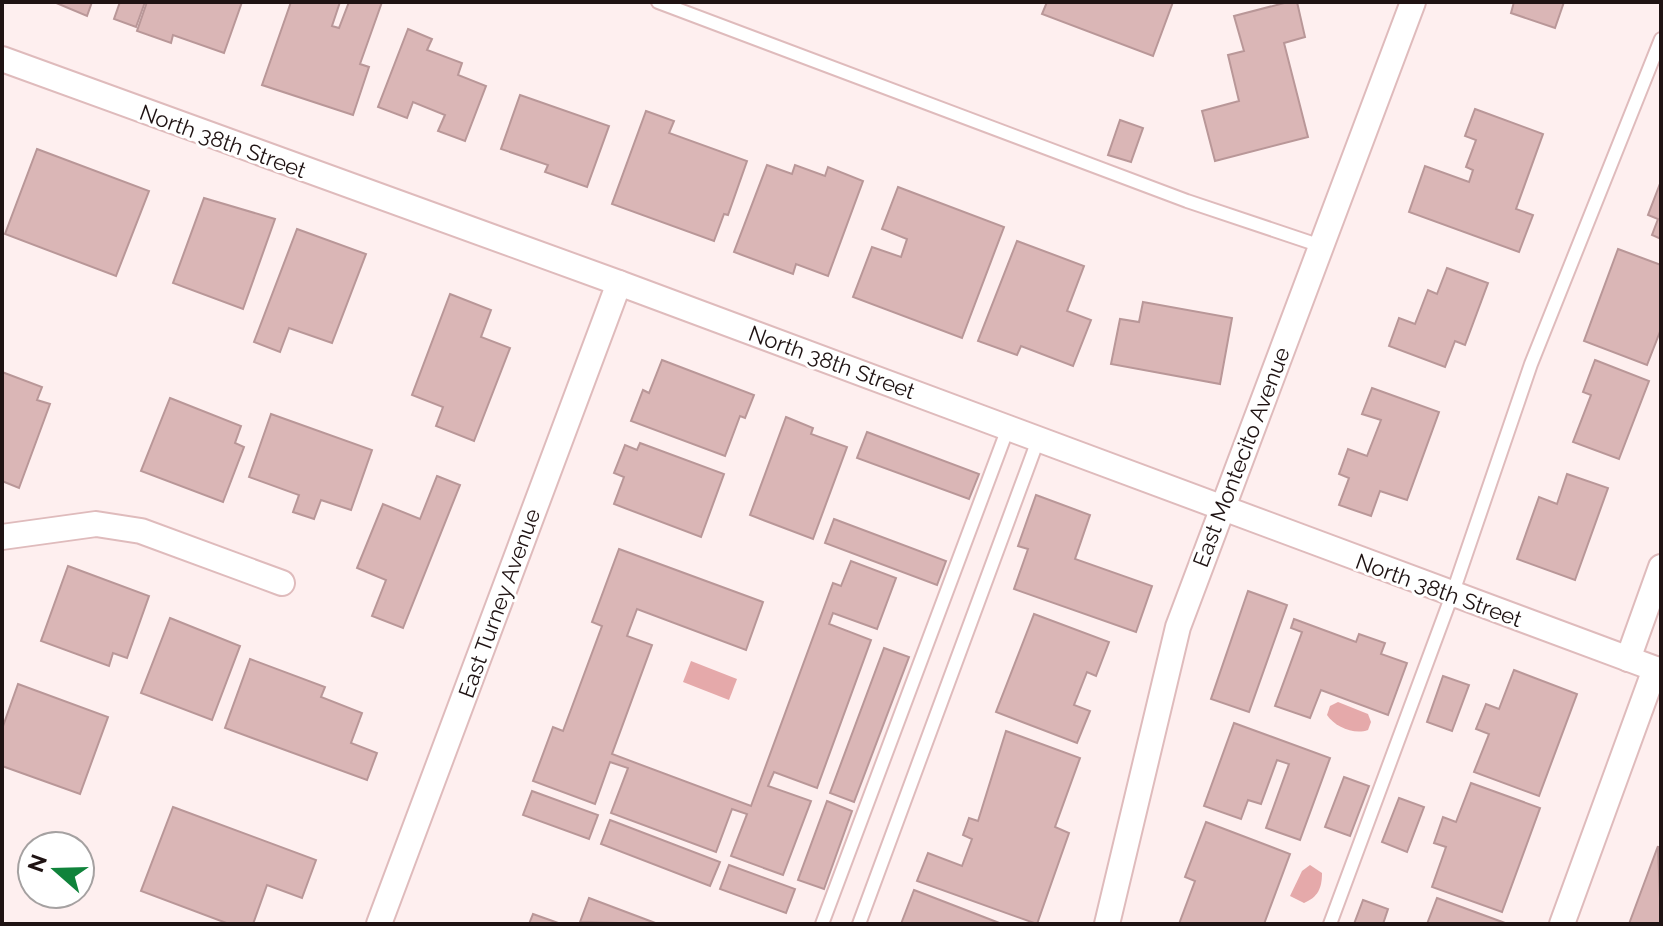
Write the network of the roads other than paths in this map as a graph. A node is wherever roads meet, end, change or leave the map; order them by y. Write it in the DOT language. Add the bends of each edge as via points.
graph roads {
  1 [pos="658,2"];
  2 [pos="1413,2"];
  3 [pos="1661,39"];
  4 [pos="2,59"];
  5 [pos="1321,246"];
  6 [pos="619,283"];
  7 [pos="1008,428"];
  8 [pos="1038,440"];
  9 [pos="1222,508"];
  10 [pos="2,537"];
  11 [pos="1661,567"];
  12 [pos="282,583"];
  13 [pos="1452,595"];
  14 [pos="1628,659"];
  15 [pos="1658,670"];
  16 [pos="379,924"];
  17 [pos="822,924"];
  18 [pos="859,924"];
  19 [pos="1107,924"];
  20 [pos="1330,924"];
  21 [pos="1562,924"];
  1 -- 5 [label="lane" via="1187,201"];
  2 -- 5 [label="street, East Montecito Avenue"];
  3 -- 13 [label="lane" via="1531,364"];
  4 -- 6 [label="street, North 38th Street"];
  5 -- 9 [label="street, East Montecito Avenue"];
  6 -- 7 [label="street, North 38th Street"];
  6 -- 16 [label="street, East Turney Avenue"];
  7 -- 8 [label="street, North 38th Street"];
  7 -- 17 [label="lane"];
  8 -- 9 [label="street, North 38th Street"];
  8 -- 18 [label="lane"];
  9 -- 13 [label="street, North 38th Street"];
  9 -- 19 [label="street, East Montecito Avenue" via="1169,656"];
  10 -- 12 [label="street" via="96,524 141,531"];
  11 -- 14 [label="street"];
  13 -- 14 [label="street, North 38th Street"];
  13 -- 20 [label="lane"];
  14 -- 15 [label="street, North 38th Street"];
  15 -- 21 [label="street"];
}
